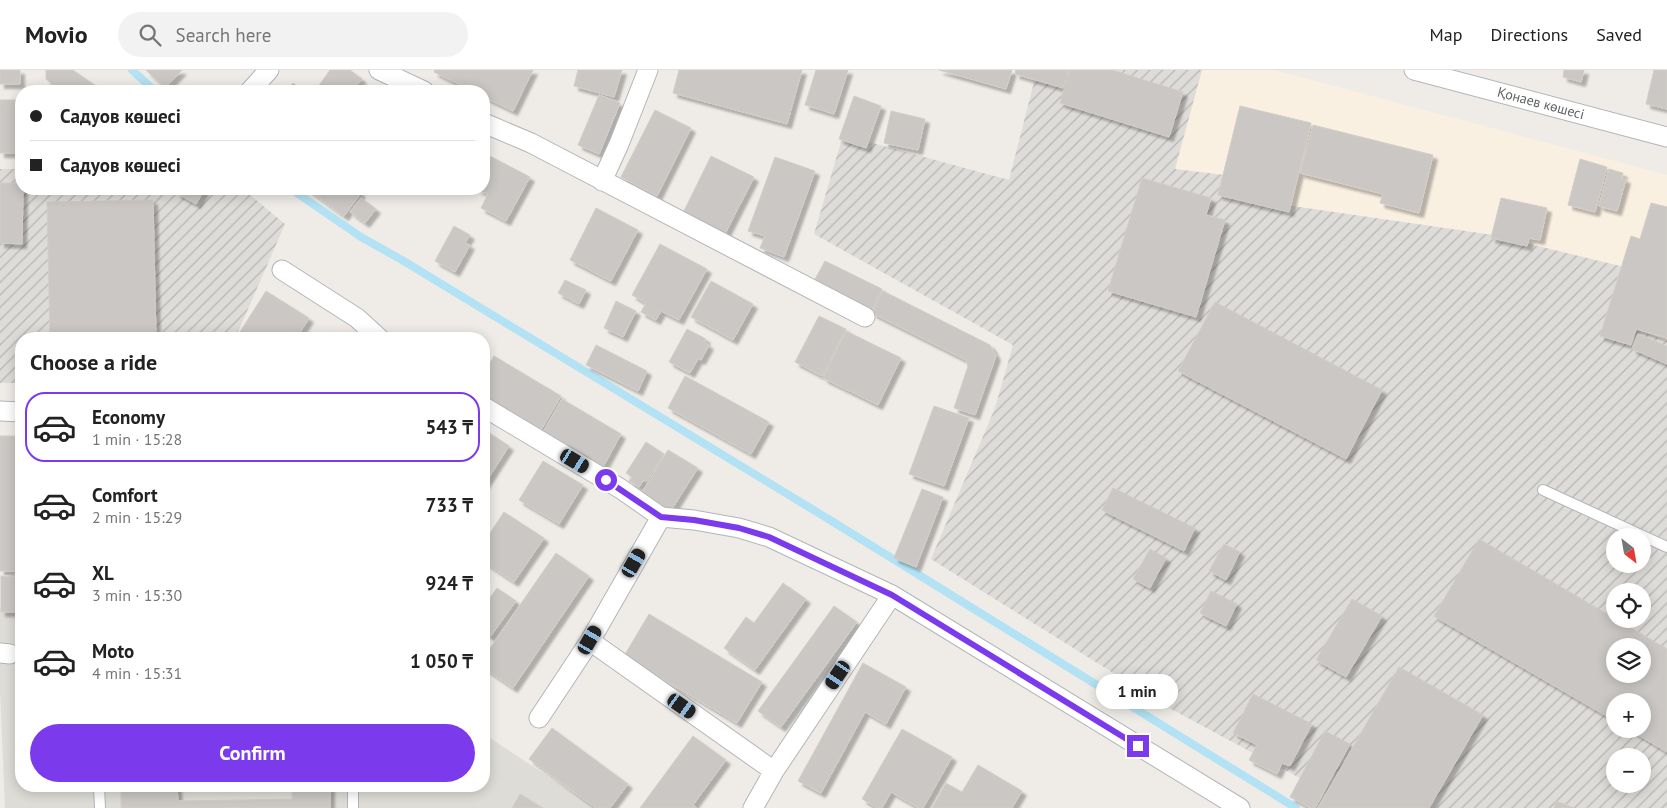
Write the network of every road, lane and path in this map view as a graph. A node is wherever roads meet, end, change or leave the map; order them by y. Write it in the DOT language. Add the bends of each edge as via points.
graph roads {
  1 [pos="269,70"];
  2 [pos="379,70"];
  3 [pos="648,70"];
  4 [pos="1414,70"];
  5 [pos="255,85"];
  6 [pos="411,85"];
  7 [pos="490,126"];
  8 [pos="1667,137"];
  9 [pos="602,181"];
  10 [pos="282,270"];
  11 [pos="865,317"];
  12 [pos="372,332"];
  13 [pos="490,411"];
  14 [pos="0,412"];
  15 [pos="15,412"];
  16 [pos="1542,490"];
  17 [pos="661,517"];
  18 [pos="1667,547"];
  19 [pos="892,595"];
  20 [pos="590,640"];
  21 [pos="539,718"];
  22 [pos="774,771"];
  23 [pos="99,792"];
  24 [pos="353,792"];
  25 [pos="100,808"];
  26 [pos="353,808"];
  27 [pos="753,808"];
  28 [pos="1240,808"];
  1 -- 5 [label="street"];
  2 -- 6 [label="street"];
  3 -- 9 [label="street"];
  4 -- 8 [label="street, Қонаев көшесі"];
  7 -- 9 [label="street"];
  9 -- 11 [label="street"];
  10 -- 12 [label="street" via="357,318"];
  13 -- 17 [label="street" via="621,489"];
  14 -- 15 [label="street"];
  16 -- 18 [label="lane"];
  17 -- 19 [label="street" via="739,528 769,537"];
  17 -- 20 [label="street"];
  19 -- 22 [label="street"];
  19 -- 28 [label="street"];
  20 -- 21 [label="street"];
  20 -- 22 [label="street"];
  22 -- 27 [label="street"];
  23 -- 25 [label="lane"];
  24 -- 26 [label="lane"];
}
